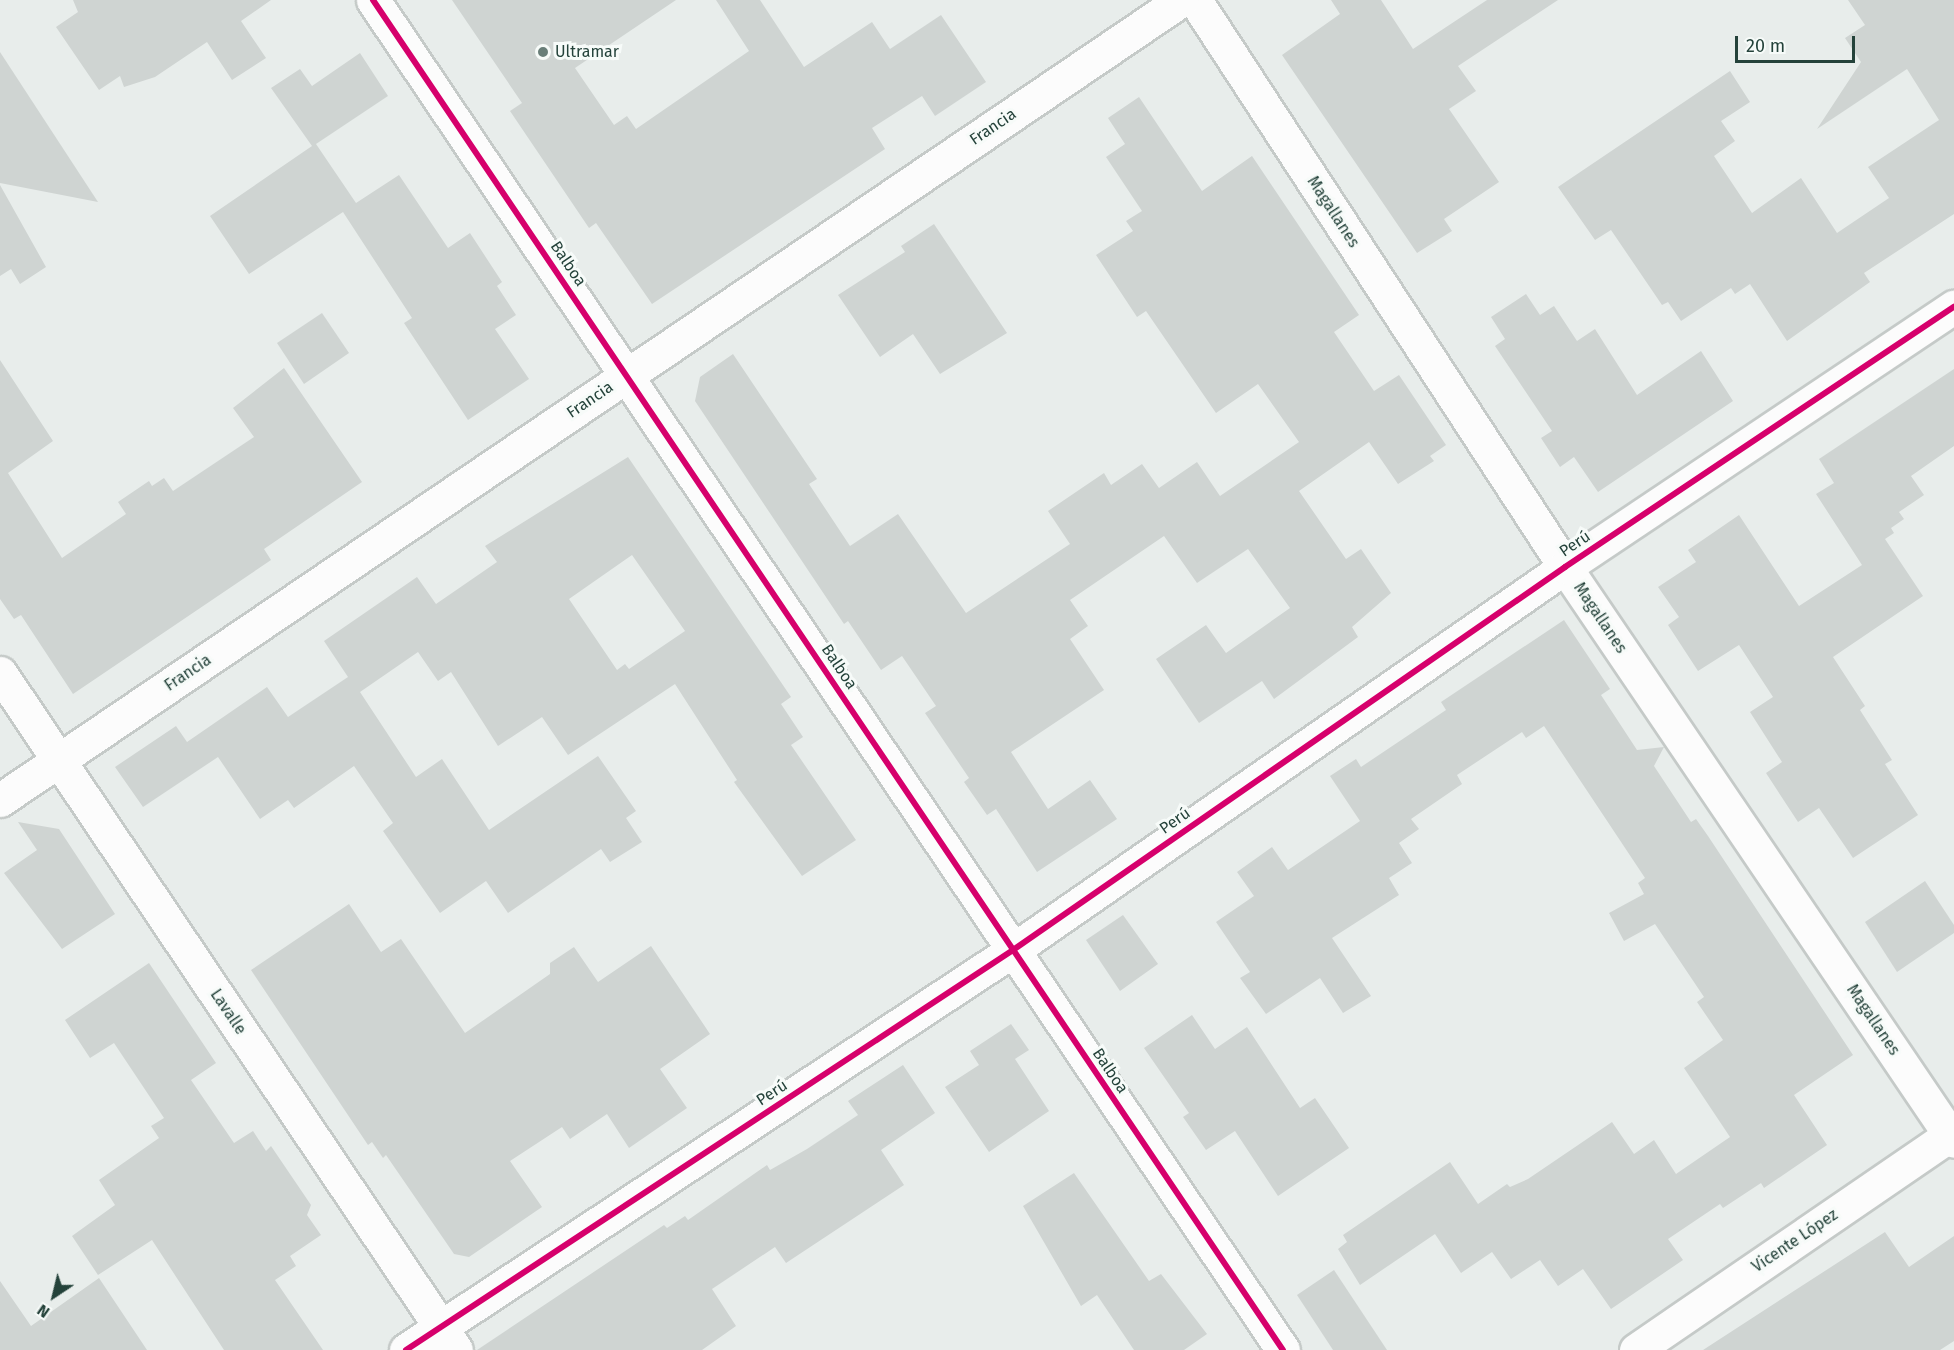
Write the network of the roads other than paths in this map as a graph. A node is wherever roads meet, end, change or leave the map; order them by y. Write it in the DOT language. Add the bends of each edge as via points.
graph roads {
  1 [pos="373,0"];
  2 [pos="1181,0"];
  3 [pos="1195,0"];
  4 [pos="1954,307"];
  5 [pos="627,375"];
  6 [pos="1565,567"];
  7 [pos="0,673"];
  8 [pos="59,761"];
  9 [pos="0,800"];
  10 [pos="1013,951"];
  11 [pos="1953,1136"];
  12 [pos="448,1339"];
  13 [pos="406,1350"];
  14 [pos="1283,1350"];
  15 [pos="1636,1350"];
  1 -- 5 [label="street, Balboa"];
  2 -- 5 [label="street, Francia"];
  3 -- 6 [label="street, Magallanes"];
  4 -- 6 [label="street, Perú"];
  5 -- 8 [label="street, Francia"];
  5 -- 10 [label="street, Balboa"];
  6 -- 10 [label="street, Perú"];
  6 -- 11 [label="street, Magallanes"];
  7 -- 8 [label="street, Lavalle"];
  8 -- 9 [label="street, Francia"];
  8 -- 12 [label="street, Lavalle"];
  10 -- 12 [label="street, Perú"];
  10 -- 14 [label="street, Balboa"];
  11 -- 15 [label="street, Vicente López"];
  12 -- 13 [label="street, Perú"];
}
